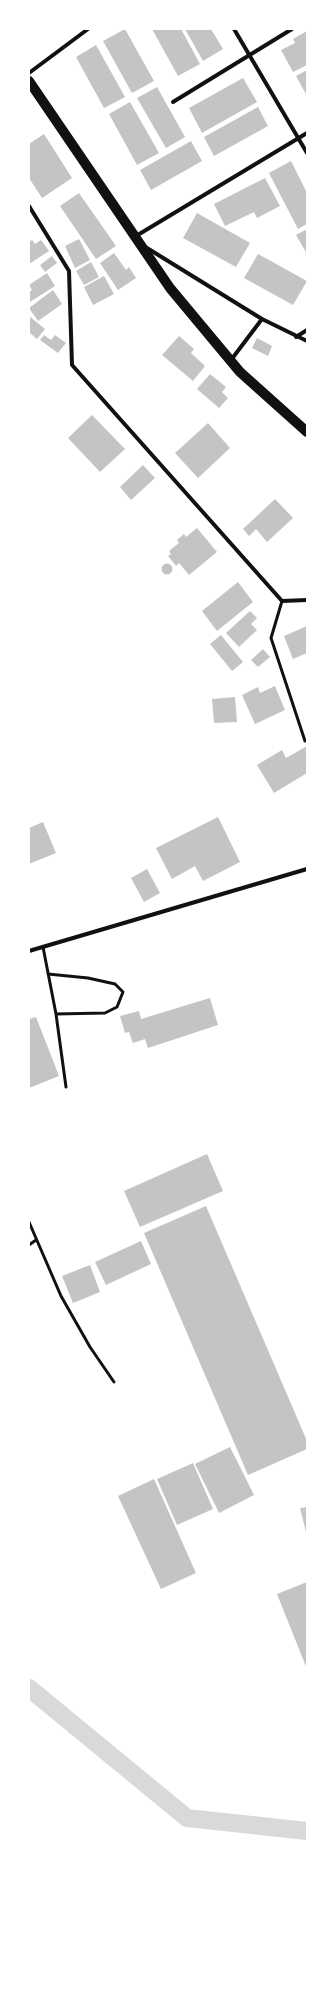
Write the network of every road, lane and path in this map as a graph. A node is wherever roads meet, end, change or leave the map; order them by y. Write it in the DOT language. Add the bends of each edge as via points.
graph roads {
  1 [pos="88,29"];
  2 [pos="234,29"];
  3 [pos="292,29"];
  4 [pos="249,54"];
  5 [pos="29,73"];
  6 [pos="29,81"];
  7 [pos="172,102"];
  8 [pos="307,133"];
  9 [pos="298,138"];
  10 [pos="307,153"];
  11 [pos="29,206"];
  12 [pos="136,236"];
  13 [pos="143,246"];
  14 [pos="262,319"];
  15 [pos="307,330"];
  16 [pos="296,337"];
  17 [pos="307,341"];
  18 [pos="231,360"];
  19 [pos="307,432"];
  20 [pos="307,600"];
  21 [pos="282,601"];
  22 [pos="305,741"];
  23 [pos="307,869"];
  24 [pos="43,947"];
  25 [pos="29,951"];
  26 [pos="48,974"];
  27 [pos="56,1014"];
  28 [pos="66,1087"];
  29 [pos="29,1222"];
  30 [pos="36,1240"];
  31 [pos="29,1246"];
  32 [pos="114,1382"];
  1 -- 5 [label="street"];
  2 -- 4 [label="street"];
  3 -- 4 [label="street"];
  4 -- 7 [label="street"];
  4 -- 9 [label="street"];
  6 -- 12 [label="main road"];
  8 -- 9 [label="street"];
  9 -- 10 [label="street"];
  9 -- 12 [label="street"];
  11 -- 21 [label="street" via="70,271 72,365"];
  12 -- 13 [label="main road"];
  13 -- 14 [label="street"];
  13 -- 18 [label="main road" via="170,288"];
  14 -- 16 [label="street"];
  14 -- 18 [label="street"];
  15 -- 16 [label="street"];
  16 -- 17 [label="street"];
  18 -- 19 [label="main road" via="240,372"];
  20 -- 21 [label="street"];
  21 -- 22 [label="lane" via="271,638"];
  23 -- 24 [label="street"];
  24 -- 25 [label="street"];
  24 -- 26 [label="lane"];
  26 -- 27 [label="lane"];
  26 -- 27 [label="lane" via="115,984 123,992 116,1007 105,1013"];
  27 -- 28 [label="lane"];
  29 -- 30 [label="lane"];
  30 -- 31 [label="lane"];
  30 -- 32 [label="lane" via="71,1315"];
}
